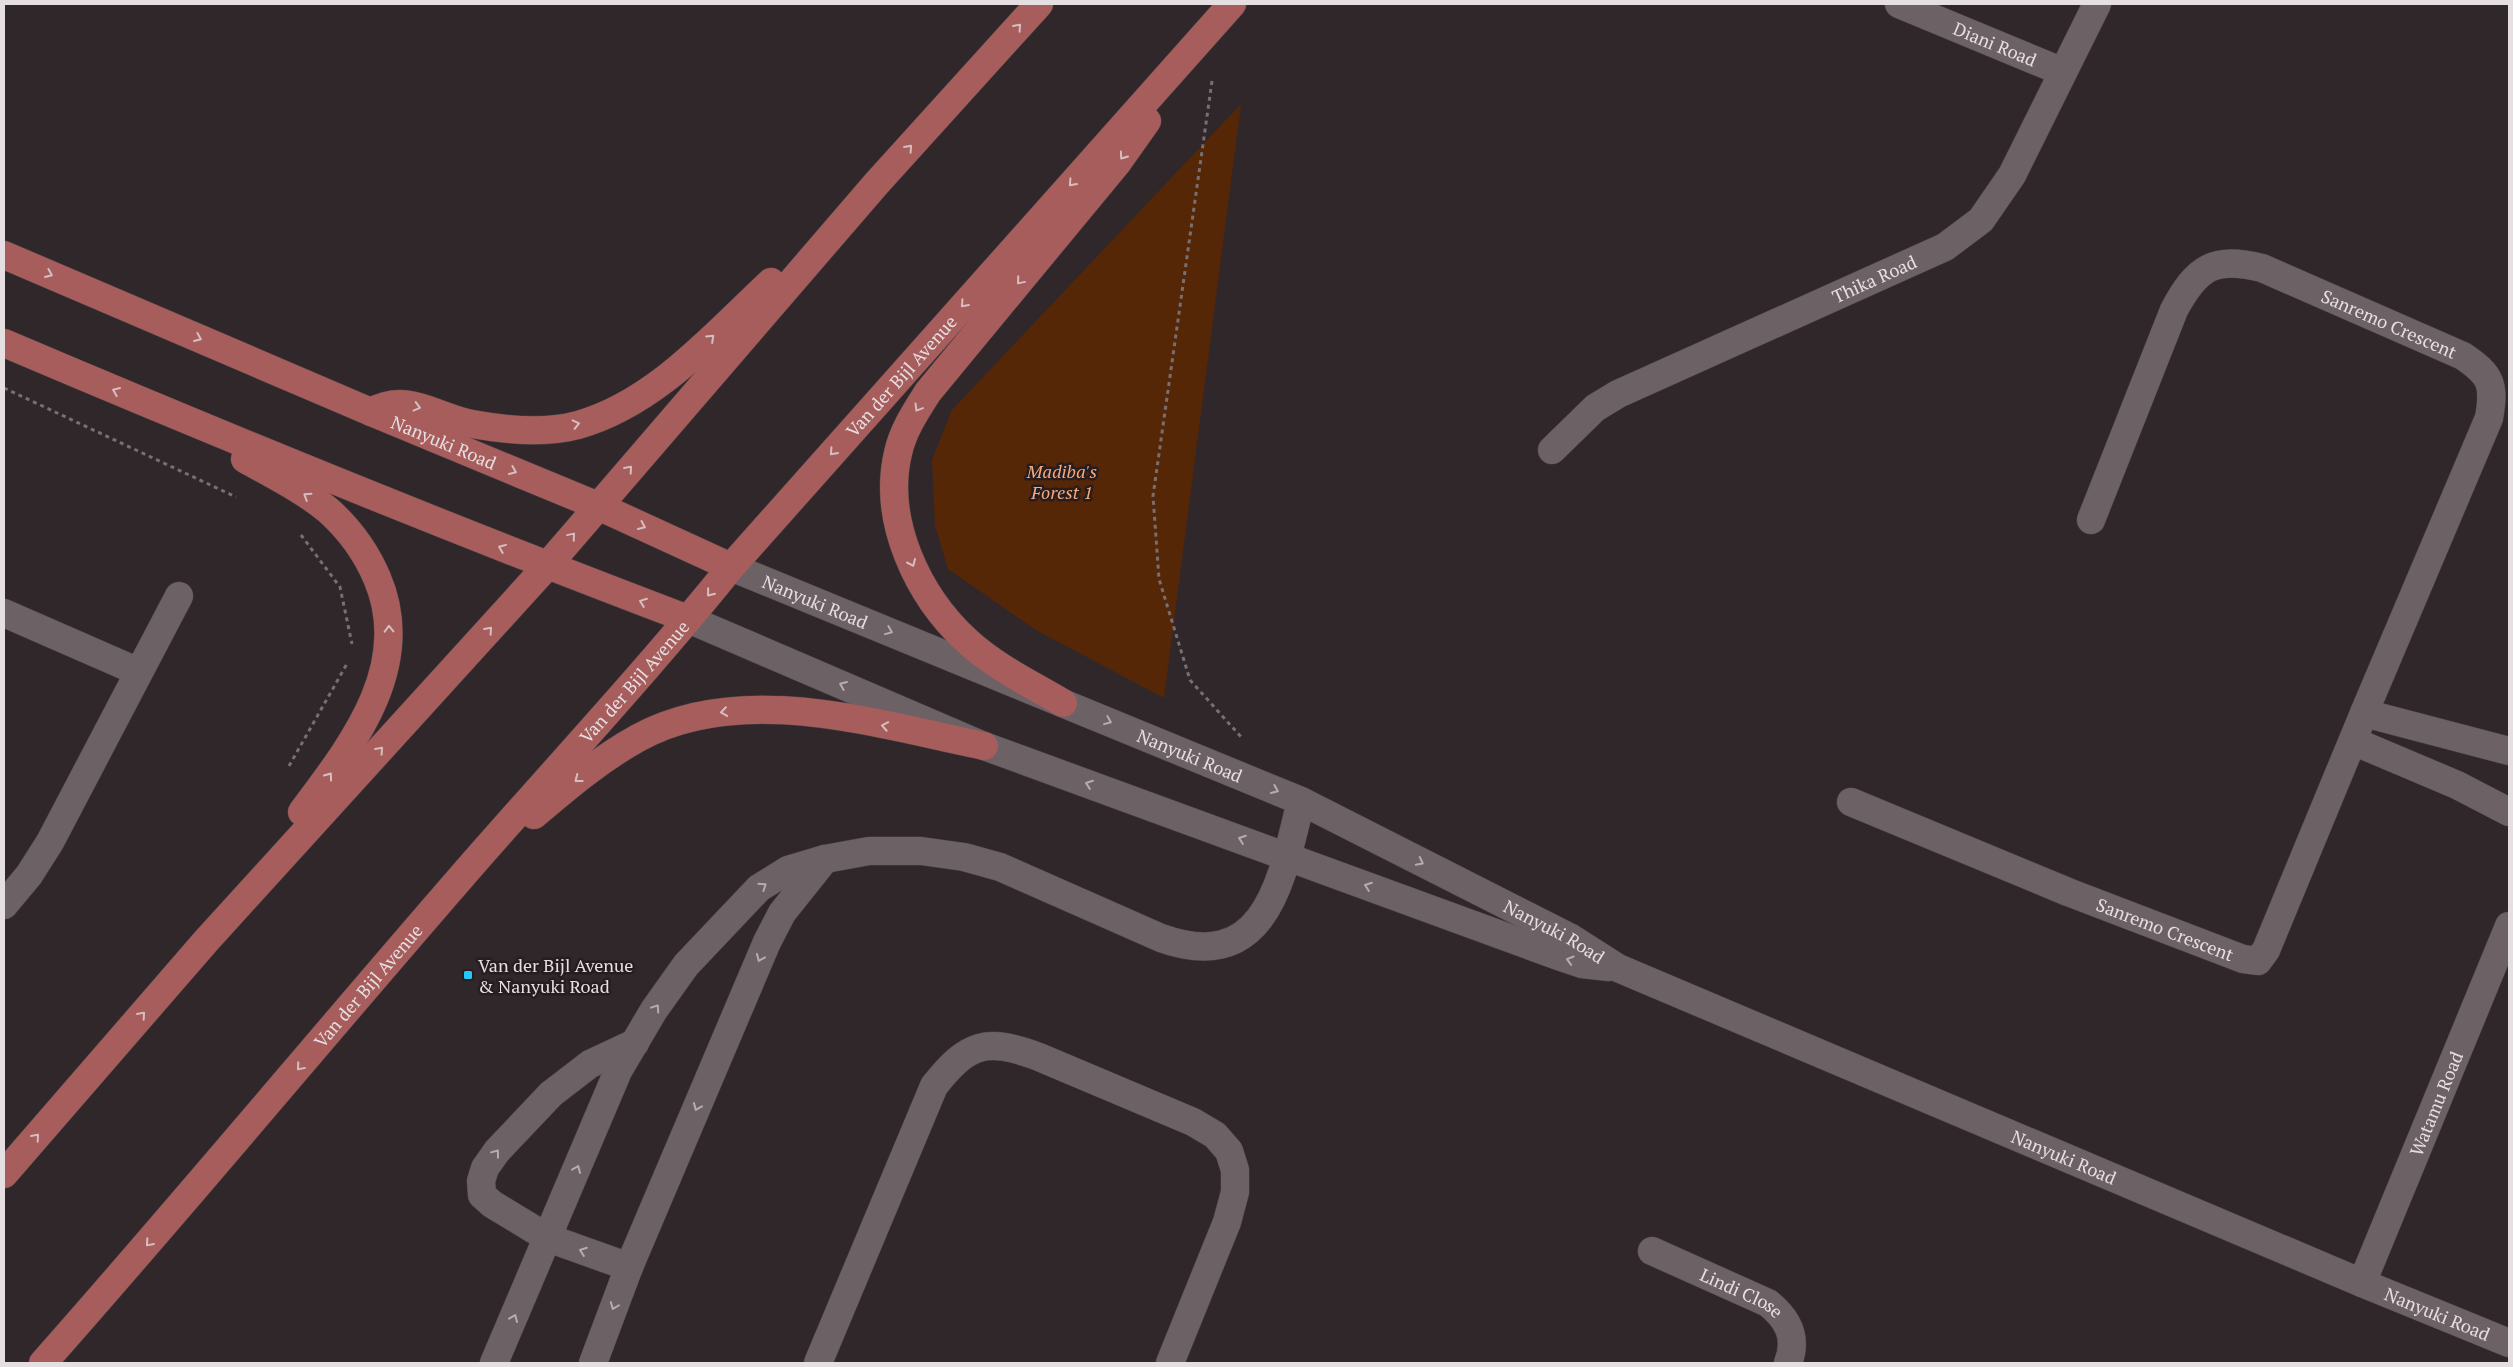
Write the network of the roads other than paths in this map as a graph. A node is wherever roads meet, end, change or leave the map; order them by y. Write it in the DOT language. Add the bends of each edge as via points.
graph roads {
  1 [pos="1039,4"];
  2 [pos="1899,4"];
  3 [pos="2097,4"];
  4 [pos="1227,10"];
  5 [pos="2063,72"];
  6 [pos="876,184"];
  7 [pos="4,255"];
  8 [pos="4,343"];
  9 [pos="161,410"];
  10 [pos="371,412"];
  11 [pos="1552,450"];
  12 [pos="598,506"];
  13 [pos="2091,520"];
  14 [pos="547,566"];
  15 [pos="731,567"];
  16 [pos="179,596"];
  17 [pos="4,613"];
  18 [pos="688,620"];
  19 [pos="139,672"];
  20 [pos="1063,703"];
  21 [pos="2364,713"];
  22 [pos="2353,741"];
  23 [pos="984,746"];
  24 [pos="2509,750"];
  25 [pos="1301,800"];
  26 [pos="1851,802"];
  27 [pos="2509,812"];
  28 [pos="1287,856"];
  29 [pos="825,859"];
  30 [pos="456,883"];
  31 [pos="4,905"];
  32 [pos="2509,926"];
  33 [pos="206,942"];
  34 [pos="1618,968"];
  35 [pos="635,1043"];
  36 [pos="4,1174"];
  37 [pos="548,1238"];
  38 [pos="1652,1251"];
  39 [pos="629,1267"];
  40 [pos="2362,1283"];
  41 [pos="2509,1342"];
  42 [pos="43,1363"];
  43 [pos="494,1363"];
  44 [pos="592,1363"];
  45 [pos="818,1363"];
  46 [pos="1170,1363"];
  47 [pos="1788,1363"];
  6 -- 1 [label="main road, one-way"];
  2 -- 5 [label="street, Diani Road"];
  3 -- 5 [label="street, Thika Road"];
  4 -- 15 [label="main road, Van der Bijl Avenue, one-way"];
  4 -- 20 [label="main road, one-way" via="1118,162 928,392 904,434 898,452 895,502 908,554 922,587 938,611 967,641 994,663"];
  5 -- 11 [label="street, Thika Road" via="2012,175 1981,220 1962,236 1945,247 1618,394 1595,408"];
  10 -- 6 [label="main road, one-way" via="384,404 397,402 470,424 516,429 576,425 606,415 668,377"];
  12 -- 6 [label="main road, one-way"];
  7 -- 10 [label="main road, Nanyuki Road, one-way"];
  9 -- 8 [label="main road, Nanyuki Road, one-way"];
  14 -- 9 [label="main road, Nanyuki Road, one-way"];
  33 -- 9 [label="main road, one-way" via="331,774 364,723 383,679 389,624 380,585 371,564 345,526 308,496"];
  10 -- 12 [label="main road, Nanyuki Road, one-way"];
  14 -- 12 [label="main road, one-way"];
  12 -- 15 [label="main road, Nanyuki Road, one-way"];
  13 -- 21 [label="street, Sanremo Crescent" via="2174,310 2192,280 2208,267 2240,263 2262,268 2462,356 2481,368 2490,382 2493,396 2489,418"];
  18 -- 14 [label="main road, Nanyuki Road, one-way"];
  33 -- 14 [label="main road, one-way"];
  15 -- 18 [label="main road, Van der Bijl Avenue, one-way"];
  15 -- 20 [label="street, Nanyuki Road, one-way"];
  16 -- 19 [label="street"];
  17 -- 19 [label="street"];
  23 -- 18 [label="street, Nanyuki Road, one-way"];
  18 -- 30 [label="main road, Van der Bijl Avenue"];
  19 -- 31 [label="street" via="50,842"];
  20 -- 25 [label="street, Nanyuki Road, one-way"];
  21 -- 22 [label="street, Sanremo Crescent"];
  21 -- 24 [label="street"];
  22 -- 26 [label="street, Sanremo Crescent" via="2266,950 2258,961 2244,959 2068,892"];
  22 -- 27 [label="street" via="2458,785"];
  28 -- 23 [label="street, Nanyuki Road, one-way"];
  23 -- 30 [label="main road, one-way" via="789,711 759,709 705,715 659,728 599,763"];
  25 -- 28 [label="street"];
  25 -- 34 [label="street, Nanyuki Road, one-way" via="1571,938"];
  28 -- 29 [label="street" via="1267,910 1253,927 1238,938 1200,947 1180,945 1161,938 1000,867 964,857 889,850"];
  34 -- 28 [label="street, Nanyuki Road, one-way" via="1562,958"];
  35 -- 29 [label="street, one-way" via="686,966 759,888 788,870"];
  29 -- 39 [label="street, one-way" via="782,912 767,942"];
  30 -- 42 [label="main road, Van der Bijl Avenue, one-way" via="182,1207"];
  32 -- 40 [label="street, Watamu Road"];
  36 -- 33 [label="main road, one-way"];
  34 -- 40 [label="street, Nanyuki Road"];
  37 -- 35 [label="street, one-way" via="618,1071"];
  37 -- 35 [label="street, one-way" via="482,1195 481,1181 485,1168 551,1094 590,1064"];
  39 -- 37 [label="street, one-way"];
  43 -- 37 [label="street, one-way"];
  38 -- 47 [label="street, Lindi Close" via="1768,1303 1782,1314 1793,1340"];
  39 -- 44 [label="street, one-way"];
  40 -- 41 [label="street, Nanyuki Road"];
  45 -- 46 [label="street" via="934,1086 953,1062 971,1050 993,1046 1016,1048 1193,1122 1215,1135 1229,1151 1235,1170 1235,1192 1228,1222"];
}
